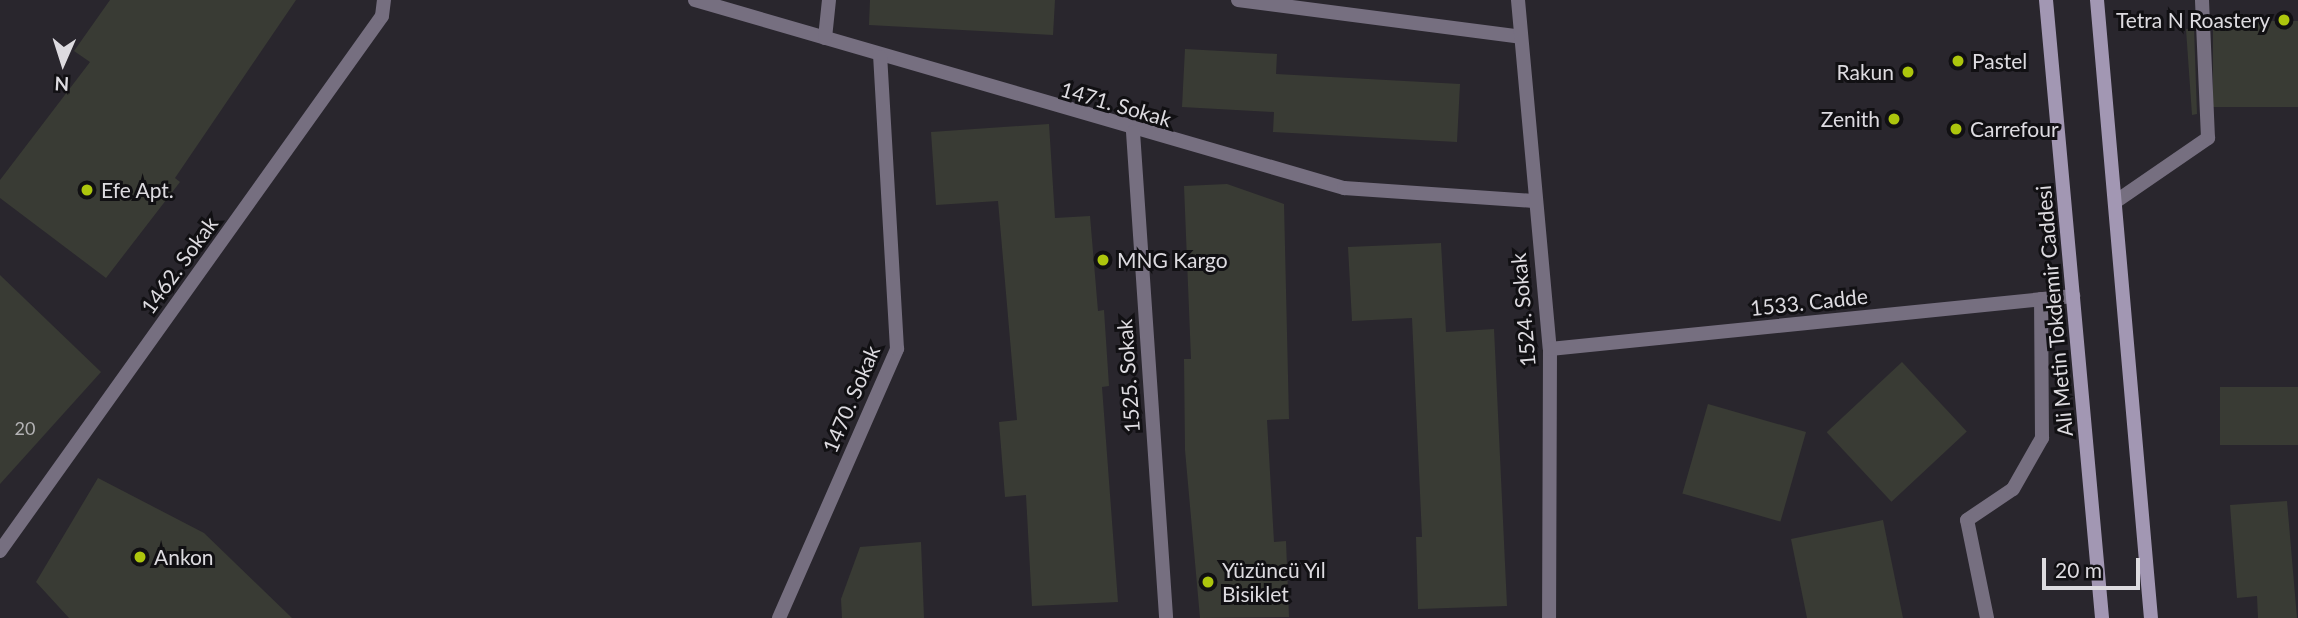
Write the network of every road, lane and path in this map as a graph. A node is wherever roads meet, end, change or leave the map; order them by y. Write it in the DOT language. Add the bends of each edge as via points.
graph roads {
  1 [pos="384,0"];
  2 [pos="695,0"];
  3 [pos="829,0"];
  4 [pos="1238,0"];
  5 [pos="1518,0"];
  6 [pos="2046,0"];
  7 [pos="2097,0"];
  8 [pos="2203,0"];
  9 [pos="1521,37"];
  10 [pos="825,38"];
  11 [pos="880,57"];
  12 [pos="1133,132"];
  13 [pos="1534,201"];
  14 [pos="2115,202"];
  15 [pos="2073,296"];
  16 [pos="2041,299"];
  17 [pos="1550,349"];
  18 [pos="0,551"];
  19 [pos="779,618"];
  20 [pos="1166,618"];
  21 [pos="1549,618"];
  22 [pos="1987,618"];
  23 [pos="2102,618"];
  24 [pos="2151,618"];
  1 -- 18 [label="street, 1462. Sokak" via="382,16"];
  2 -- 10 [label="street, 1471. Sokak"];
  3 -- 10 [label="street"];
  4 -- 9 [label="street"];
  5 -- 9 [label="street, 1524. Sokak"];
  6 -- 15 [label="main road, Ali Metin Tokdemir Caddesi"];
  7 -- 14 [label="main road"];
  8 -- 14 [label="street" via="2208,138"];
  9 -- 13 [label="street, 1524. Sokak"];
  10 -- 11 [label="street, 1471. Sokak"];
  11 -- 12 [label="street, 1471. Sokak"];
  11 -- 19 [label="street, 1470. Sokak" via="897,349"];
  12 -- 13 [label="street, 1471. Sokak" via="1344,188"];
  12 -- 20 [label="street, 1525. Sokak"];
  13 -- 17 [label="street, 1524. Sokak"];
  14 -- 24 [label="main road"];
  15 -- 16 [label="street, 1533. Cadde"];
  15 -- 23 [label="main road, Ali Metin Tokdemir Caddesi"];
  16 -- 17 [label="street, 1533. Cadde"];
  16 -- 22 [label="street" via="2042,438 2013,489 1967,520"];
  17 -- 21 [label="street, 1524. Sokak"];
}
